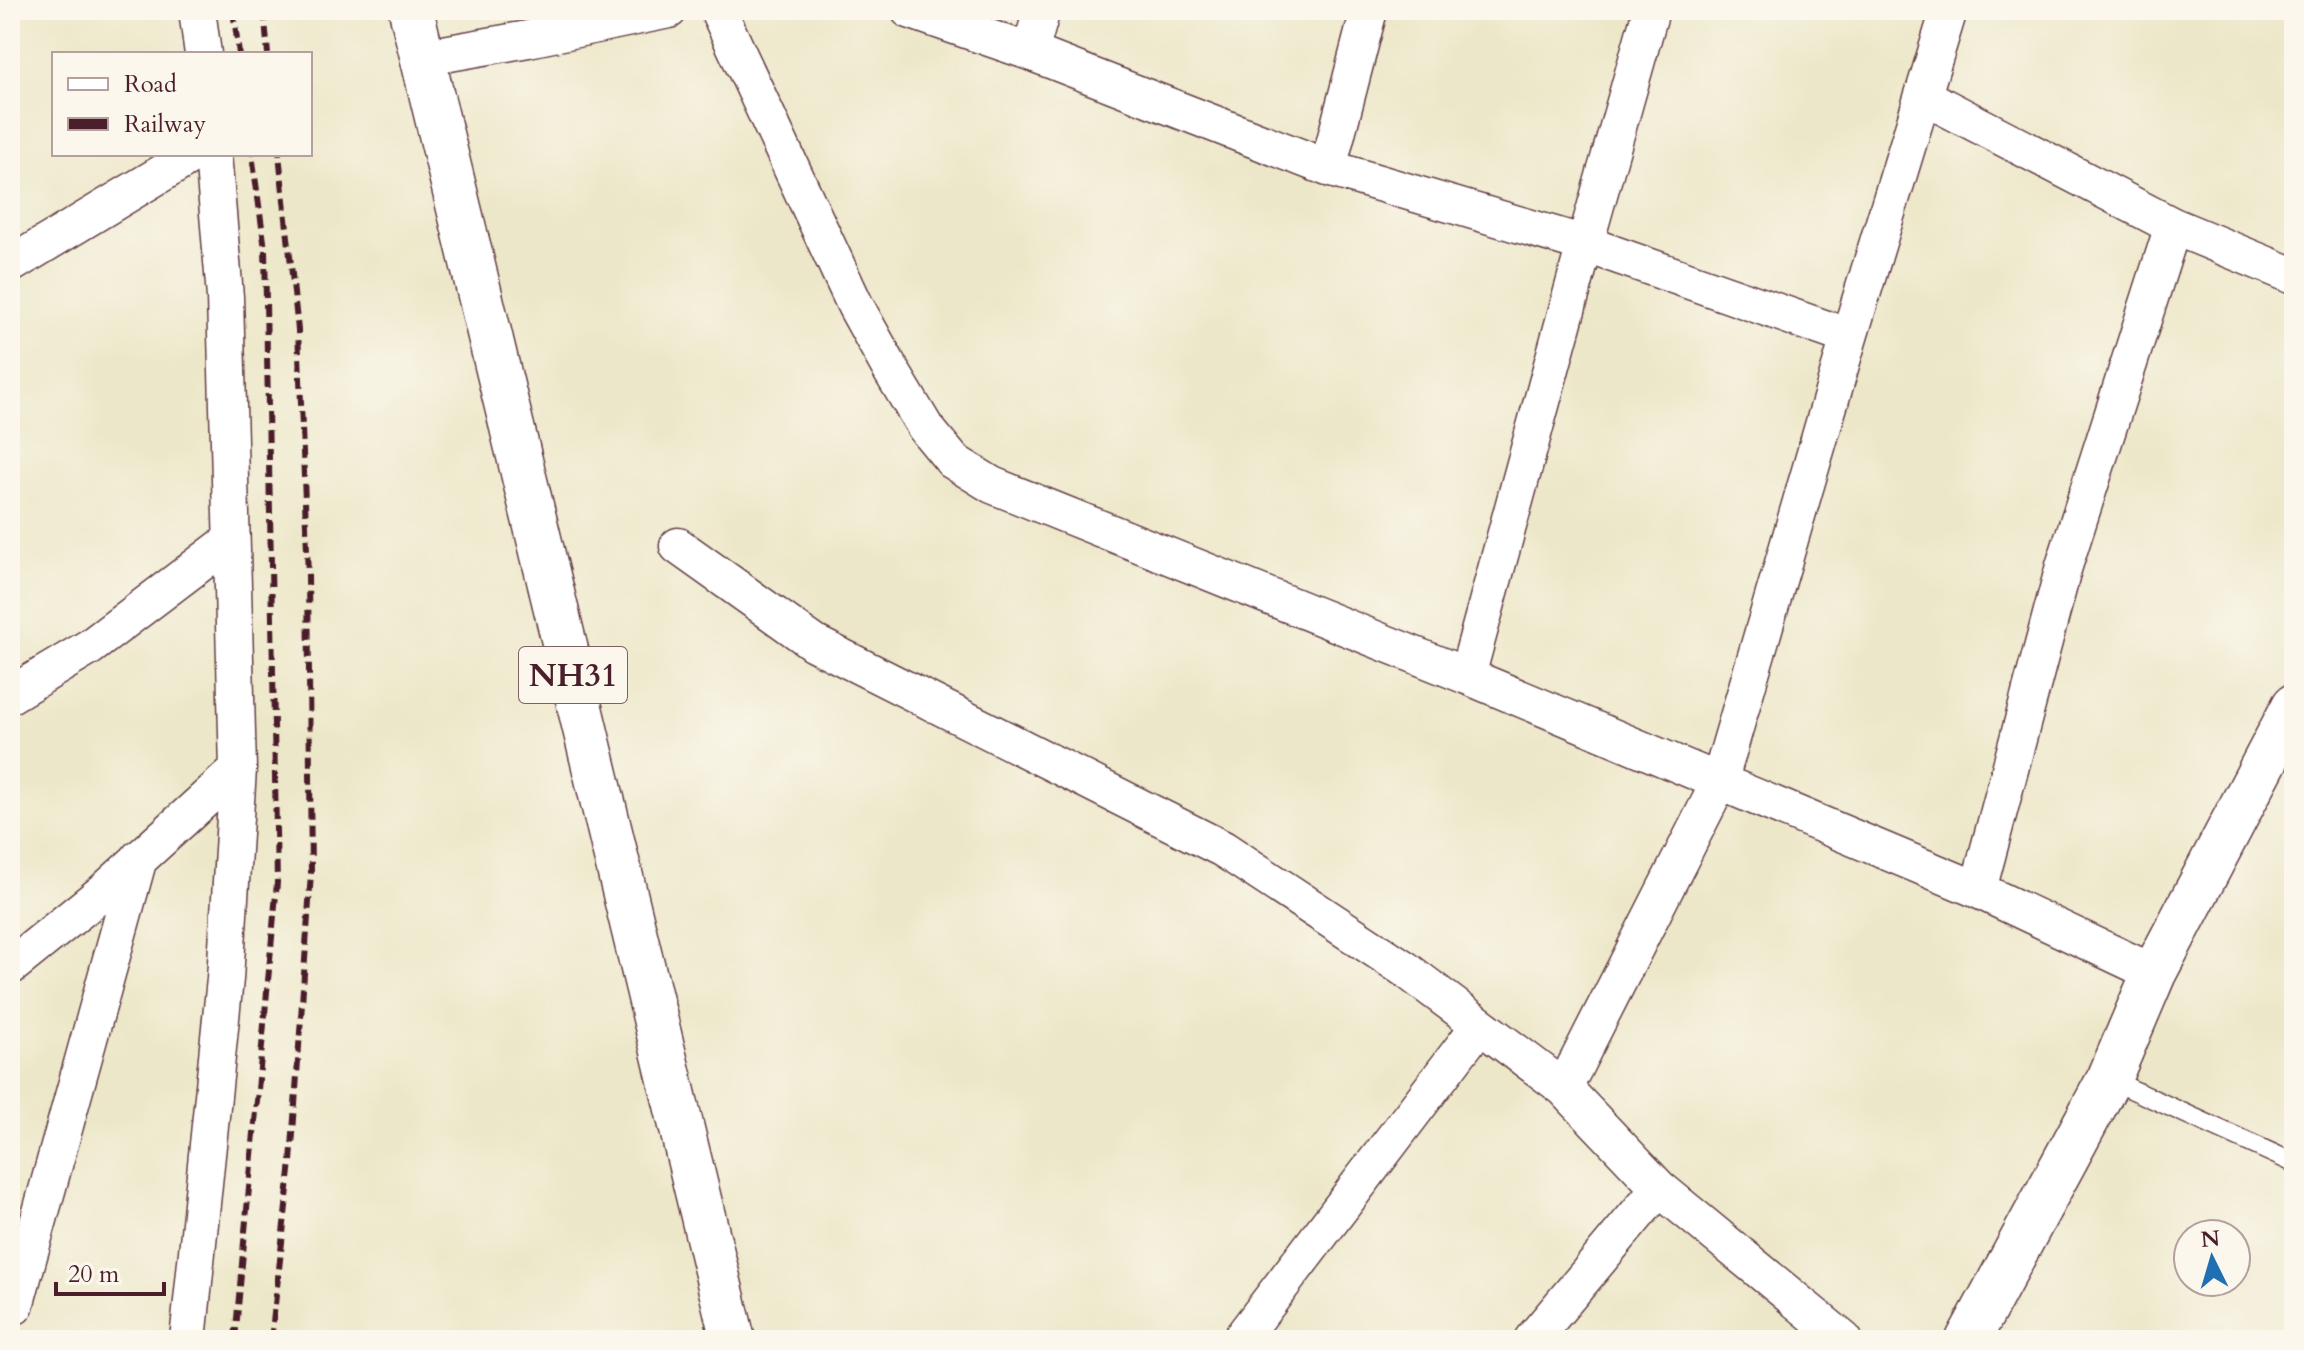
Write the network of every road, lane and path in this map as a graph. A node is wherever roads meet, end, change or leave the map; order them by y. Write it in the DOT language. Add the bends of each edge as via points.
graph roads {
  1 [pos="197,10"];
  2 [pos="411,10"];
  3 [pos="669,10"];
  4 [pos="718,10"];
  5 [pos="909,10"];
  6 [pos="1042,10"];
  7 [pos="1369,10"];
  8 [pos="1651,10"];
  9 [pos="1949,10"];
  10 [pos="203,52"];
  11 [pos="1030,52"];
  12 [pos="421,58"];
  13 [pos="1923,96"];
  14 [pos="191,156"];
  15 [pos="213,156"];
  16 [pos="1328,168"];
  17 [pos="2173,226"];
  18 [pos="1585,244"];
  19 [pos="10,265"];
  20 [pos="2294,276"];
  21 [pos="1849,337"];
  22 [pos="230,541"];
  23 [pos="678,546"];
  24 [pos="1467,676"];
  25 [pos="10,695"];
  26 [pos="2294,706"];
  27 [pos="238,769"];
  28 [pos="1719,783"];
  29 [pos="139,858"];
  30 [pos="1978,890"];
  31 [pos="10,967"];
  32 [pos="2154,973"];
  33 [pos="1479,1026"];
  34 [pos="2109,1079"];
  35 [pos="1564,1088"];
  36 [pos="2294,1163"];
  37 [pos="1659,1188"];
  38 [pos="15,1306"];
  39 [pos="188,1340"];
  40 [pos="733,1340"];
  41 [pos="1240,1340"];
  42 [pos="1532,1340"];
  43 [pos="1844,1340"];
  44 [pos="1968,1340"];
  1 -- 10 [label="street"];
  2 -- 12 [label="main road, NH31"];
  3 -- 12 [label="street"];
  4 -- 24 [label="street" via="855,305 925,427 953,461 992,485"];
  5 -- 11 [label="street"];
  6 -- 11 [label="street"];
  7 -- 16 [label="street"];
  8 -- 18 [label="street"];
  9 -- 13 [label="street"];
  11 -- 16 [label="street"];
  12 -- 40 [label="main road, NH31"];
  13 -- 17 [label="street"];
  13 -- 21 [label="street"];
  14 -- 19 [label="street"];
  15 -- 22 [label="street" via="225,297"];
  16 -- 18 [label="street"];
  17 -- 20 [label="street"];
  17 -- 30 [label="street" via="2064,566"];
  18 -- 21 [label="street"];
  18 -- 24 [label="street"];
  21 -- 28 [label="street"];
  22 -- 25 [label="street" via="90,647"];
  22 -- 27 [label="street"];
  23 -- 33 [label="street" via="814,643 1223,849 1405,969"];
  24 -- 28 [label="street"];
  26 -- 32 [label="main road"];
  27 -- 29 [label="street"];
  27 -- 39 [label="street" via="225,979"];
  28 -- 30 [label="street"];
  28 -- 35 [label="street"];
  29 -- 31 [label="street"];
  29 -- 38 [label="street"];
  30 -- 32 [label="street"];
  32 -- 34 [label="main road"];
  33 -- 35 [label="street"];
  33 -- 41 [label="street"];
  34 -- 36 [label="lane"];
  34 -- 44 [label="main road"];
  35 -- 37 [label="street"];
  37 -- 42 [label="street"];
  37 -- 43 [label="street"];
}
